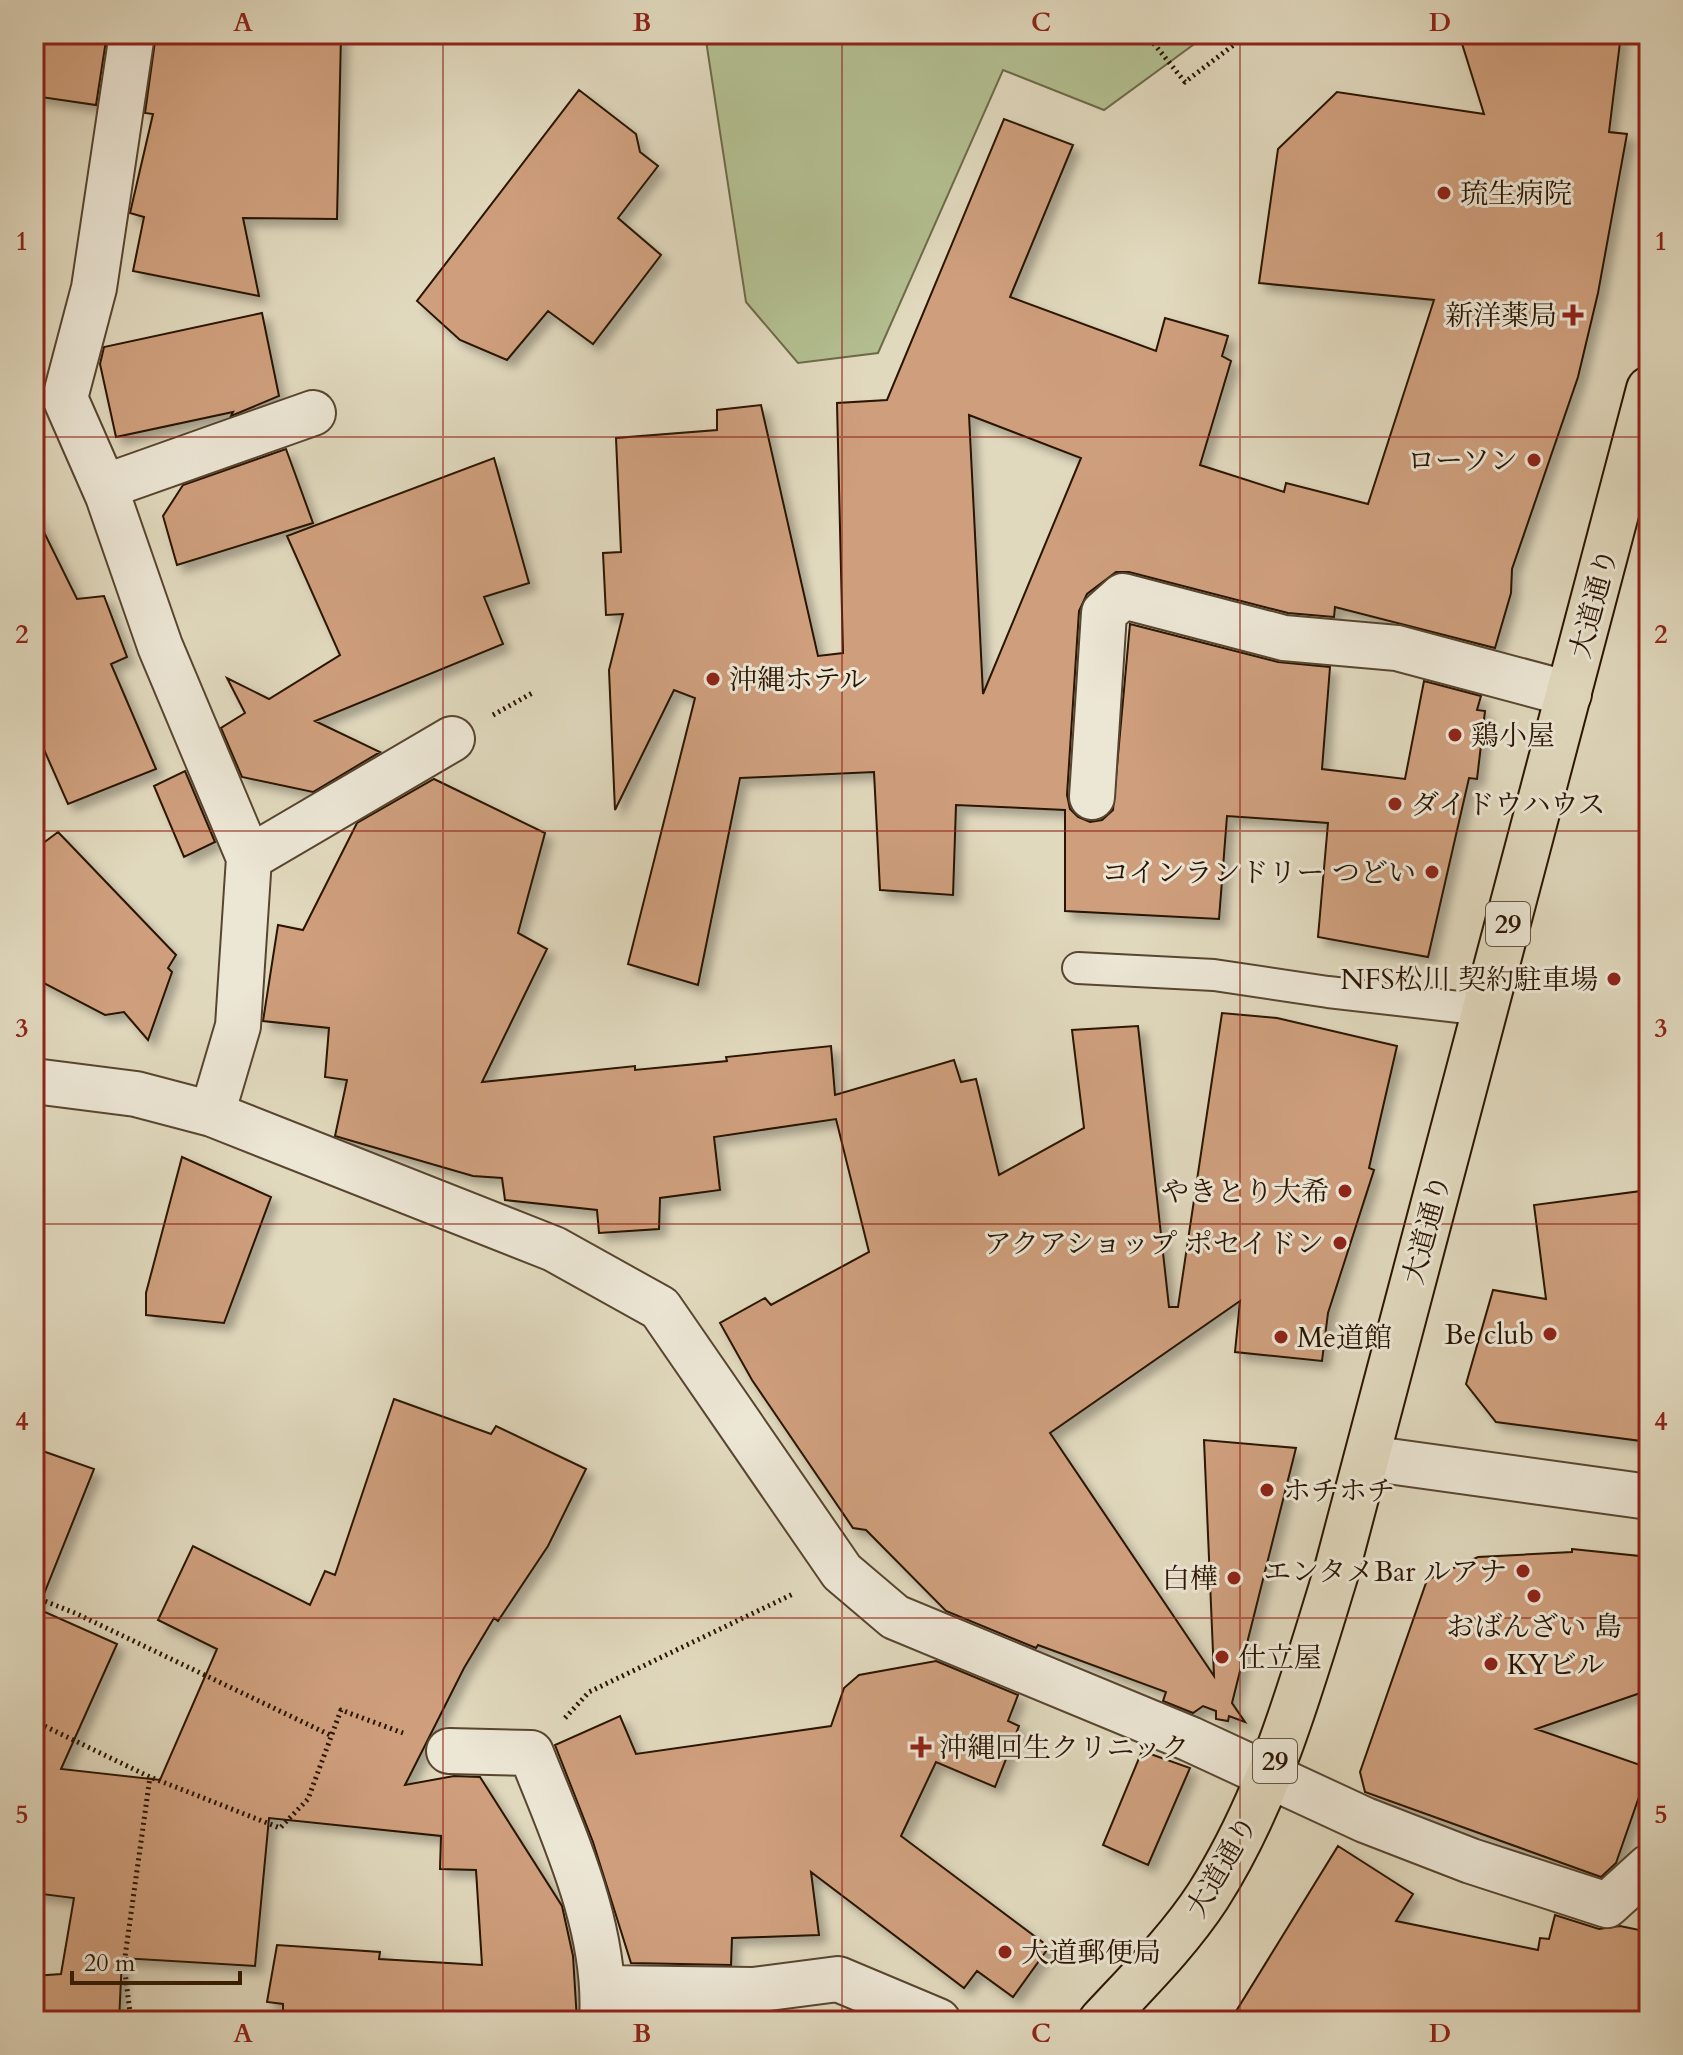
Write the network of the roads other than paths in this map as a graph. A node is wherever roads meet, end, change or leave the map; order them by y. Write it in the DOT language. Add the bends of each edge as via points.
graph roads {
  1 [pos="132,34"];
  2 [pos="49,386"];
  3 [pos="1649,389"];
  4 [pos="313,413"];
  5 [pos="104,487"];
  6 [pos="1569,694"];
  7 [pos="452,739"];
  8 [pos="1092,797"];
  9 [pos="249,858"];
  10 [pos="1078,968"];
  11 [pos="1485,1010"];
  12 [pos="34,1081"];
  13 [pos="212,1114"];
  14 [pos="1367,1458"];
  15 [pos="1649,1497"];
  16 [pos="449,1751"];
  17 [pos="1269,1777"];
  18 [pos="1649,1867"];
  19 [pos="603,2005"];
  20 [pos="938,2021"];
  21 [pos="1101,2021"];
  1 -- 2 [label="street" via="94,288"];
  2 -- 5 [label="street"];
  3 -- 6 [label="main road, 大道通り / 29"];
  4 -- 5 [label="street"];
  5 -- 9 [label="street" via="160,646"];
  6 -- 8 [label="street" via="1397,648 1284,638 1123,596 1104,613"];
  6 -- 11 [label="main road, 大道通り / 29"];
  7 -- 9 [label="street"];
  9 -- 13 [label="street" via="238,1026"];
  10 -- 11 [label="lane" via="1214,975"];
  11 -- 14 [label="main road, 大道通り / 29"];
  12 -- 13 [label="street" via="136,1094"];
  13 -- 17 [label="street" via="554,1249 660,1308 842,1572 895,1617"];
  14 -- 15 [label="street"];
  14 -- 17 [label="main road, 大道通り / 29" via="1332,1586"];
  16 -- 19 [label="street" via="531,1753 581,1881"];
  17 -- 18 [label="street" via="1458,1856 1607,1905"];
  17 -- 21 [label="main road, 大道通り / 29" via="1207,1897 1157,1962"];
  19 -- 20 [label="street" via="838,1979"];
}
